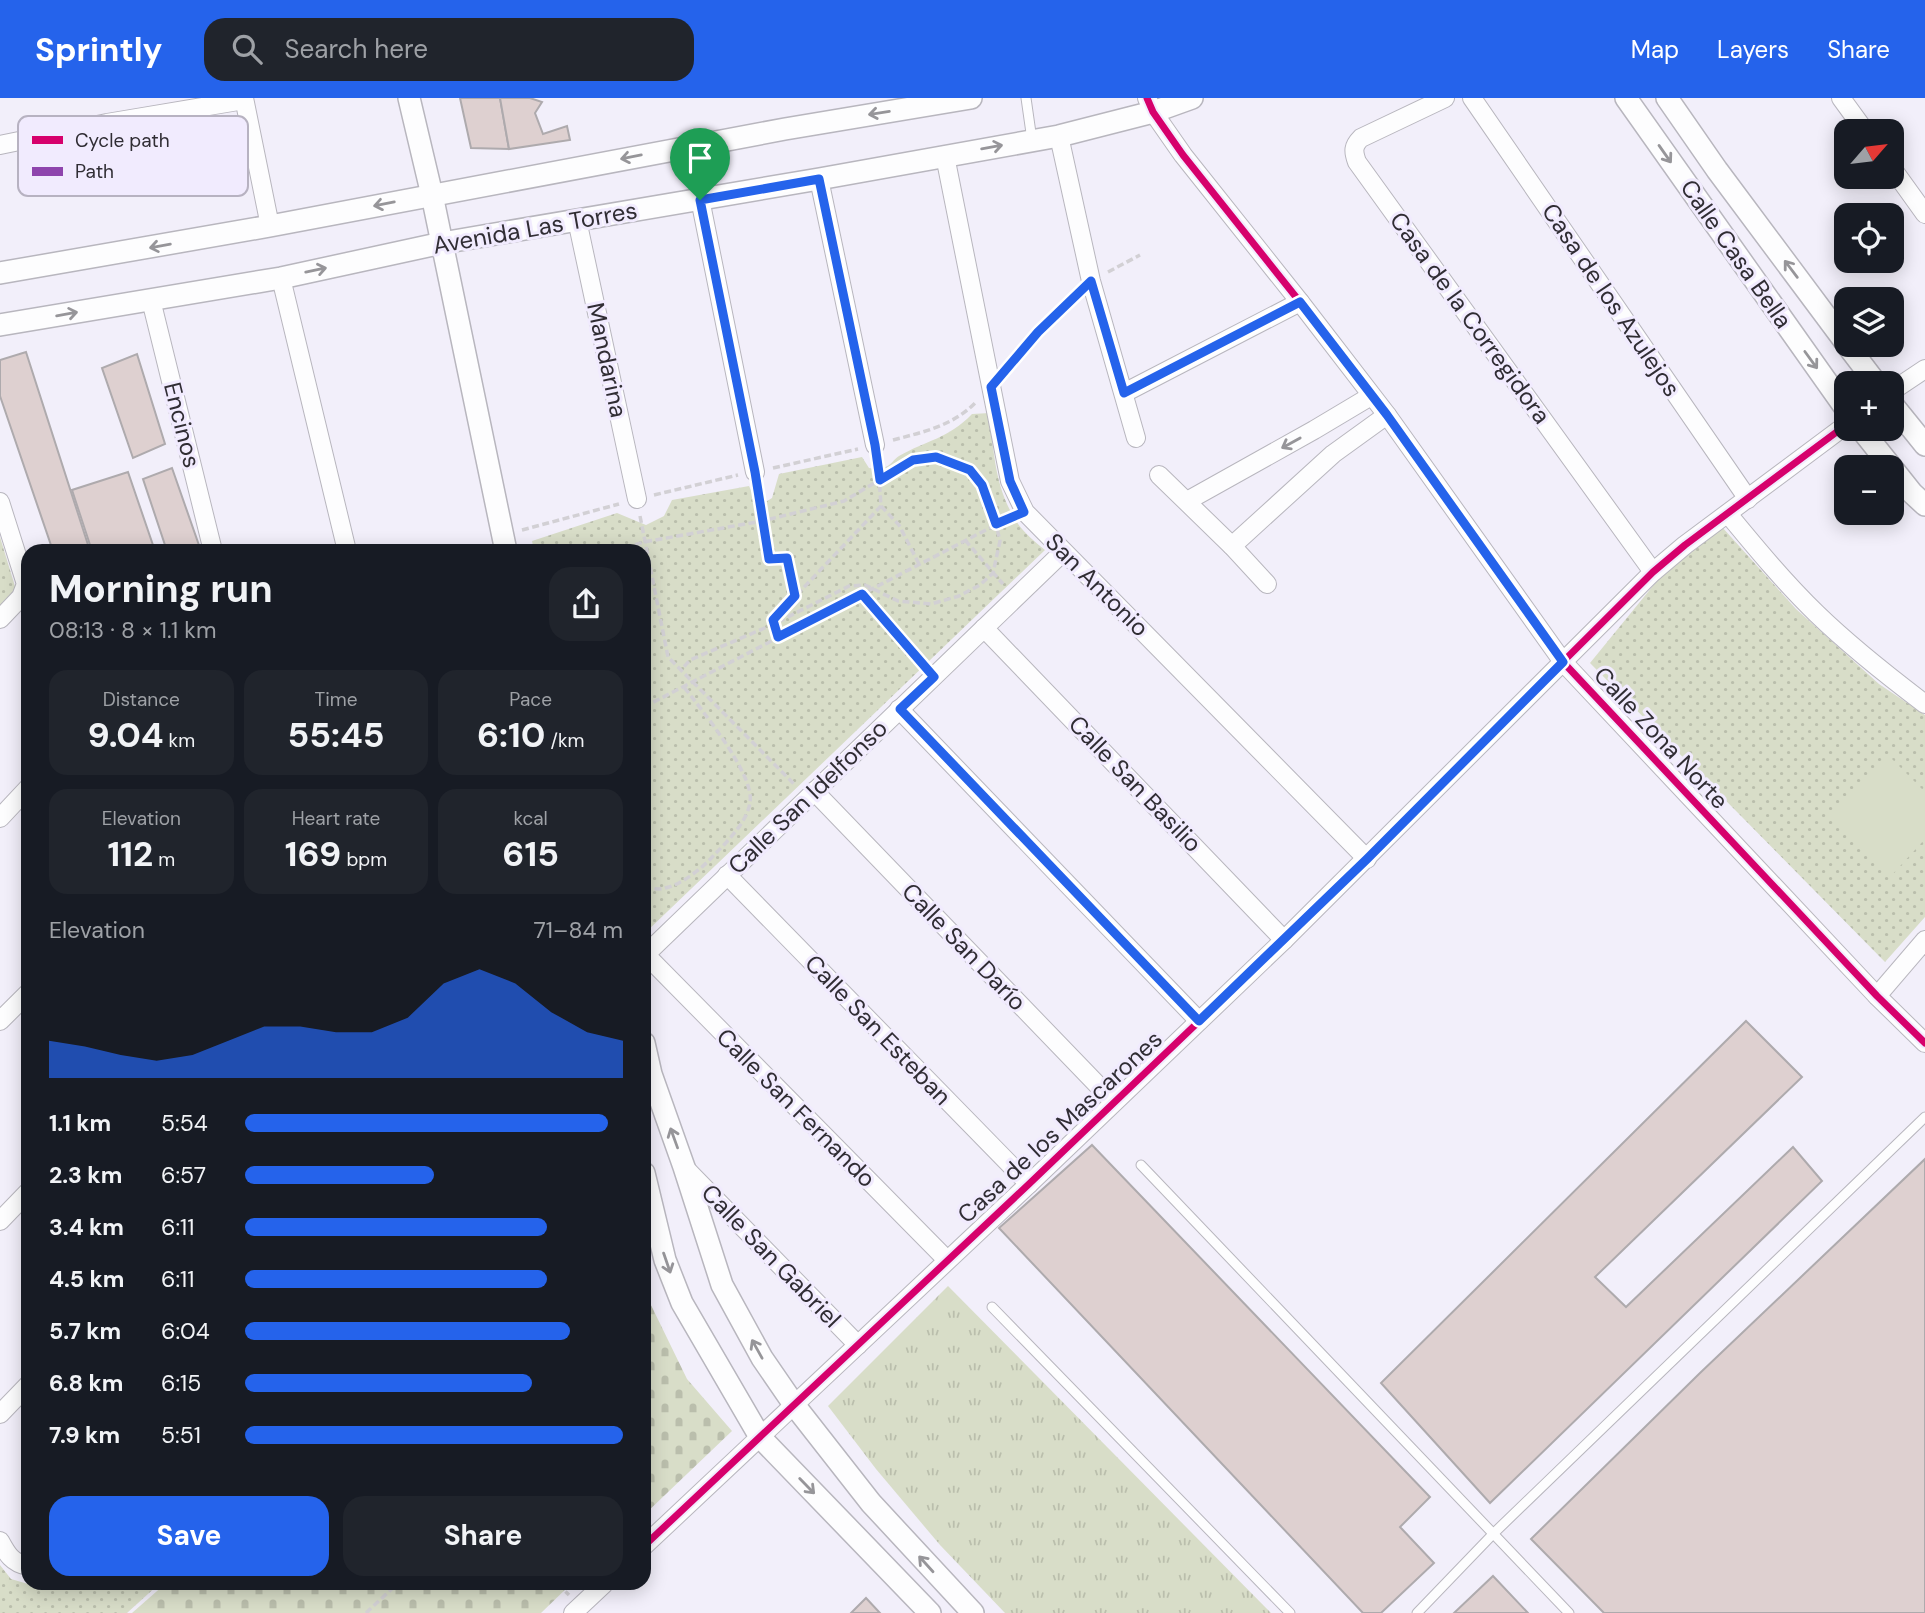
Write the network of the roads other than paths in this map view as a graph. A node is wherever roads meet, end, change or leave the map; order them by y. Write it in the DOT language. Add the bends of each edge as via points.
graph roads {
  1 [pos="408,98"];
  2 [pos="971,98"];
  3 [pos="1026,98"];
  4 [pos="1192,98"];
  5 [pos="1445,98"];
  6 [pos="1626,98"];
  7 [pos="1667,98"];
  8 [pos="1841,98"];
  9 [pos="244,99"];
  10 [pos="944,100"];
  11 [pos="1474,100"];
  12 [pos="1419,103"];
  13 [pos="1150,105"];
  14 [pos="147,116"];
  15 [pos="248,119"];
  16 [pos="1856,119"];
  17 [pos="1059,136"];
  18 [pos="1032,140"];
  19 [pos="18,141"];
  20 [pos="0,145"];
  21 [pos="945,156"];
  22 [pos="1717,170"];
  23 [pos="819,179"];
  24 [pos="1904,185"];
  25 [pos="1689,190"];
  26 [pos="432,195"];
  27 [pos="700,200"];
  28 [pos="1925,214"];
  29 [pos="577,220"];
  30 [pos="270,226"];
  31 [pos="442,243"];
  32 [pos="0,274"];
  33 [pos="281,278"];
  34 [pos="151,300"];
  35 [pos="1300,302"];
  36 [pos="1,321"];
  37 [pos="1834,327"];
  38 [pos="1925,369"];
  39 [pos="1904,383"];
  40 [pos="1834,392"];
  41 [pos="1124,393"];
  42 [pos="1371,396"];
  43 [pos="1387,415"];
  44 [pos="1904,419"];
  45 [pos="1314,430"];
  46 [pos="1834,434"];
  47 [pos="1136,438"];
  48 [pos="1871,441"];
  49 [pos="875,445"];
  50 [pos="1925,445"];
  51 [pos="1333,454"];
  52 [pos="755,472"];
  53 [pos="1159,475"];
  54 [pos="637,499"];
  55 [pos="1748,499"];
  56 [pos="1187,501"];
  57 [pos="0,502"];
  58 [pos="1925,505"];
  59 [pos="1728,513"];
  60 [pos="211,544"];
  61 [pos="345,544"];
  62 [pos="505,544"];
  63 [pos="1232,546"];
  64 [pos="1063,552"];
  65 [pos="21,567"];
  66 [pos="1653,572"];
  67 [pos="1267,584"];
  68 [pos="21,597"];
  69 [pos="0,619"];
  70 [pos="984,628"];
  71 [pos="1563,662"];
  72 [pos="1925,704"];
  73 [pos="900,709"];
  74 [pos="814,791"];
  75 [pos="21,796"];
  76 [pos="0,818"];
  77 [pos="1367,859"];
  78 [pos="727,875"];
  79 [pos="1284,940"];
  80 [pos="1925,940"];
  81 [pos="651,949"];
  82 [pos="651,961"];
  83 [pos="1877,996"];
  84 [pos="21,1000"];
  85 [pos="0,1021"];
  86 [pos="1199,1021"];
  87 [pos="1925,1043"];
  88 [pos="651,1083"];
  89 [pos="1114,1102"];
  90 [pos="1925,1117"];
  91 [pos="1141,1165"];
  92 [pos="684,1167"];
  93 [pos="1029,1184"];
  94 [pos="21,1199"];
  95 [pos="651,1202"];
  96 [pos="0,1221"];
  97 [pos="947,1260"];
  98 [pos="992,1307"];
  99 [pos="858,1345"];
  100 [pos="21,1392"];
  101 [pos="795,1406"];
  102 [pos="0,1415"];
  103 [pos="760,1437"];
  104 [pos="1494,1533"];
  105 [pos="651,1539"];
  106 [pos="0,1541"];
  107 [pos="21,1564"];
  108 [pos="598,1590"];
  109 [pos="573,1613"];
  110 [pos="930,1613"];
  111 [pos="973,1613"];
  112 [pos="1290,1613"];
  113 [pos="1417,1613"];
  114 [pos="1569,1613"];
  1 -- 26 [label="street"];
  2 -- 10 [label="street, Avenida Las Torres"];
  3 -- 18 [label="lane"];
  4 -- 13 [label="street, Avenida Las Torres"];
  5 -- 12 [label="street, Casa de la Corregidora"];
  6 -- 25 [label="street, Calle Casa Bella, one-way"];
  7 -- 22 [label="street, Calle Casa Bella"];
  8 -- 16 [label="street"];
  9 -- 14 [label="street"];
  10 -- 26 [label="street, Avenida Las Torres, one-way"];
  11 -- 55 [label="street, Casa de los Azulejos"];
  12 -- 66 [label="street, Casa de la Corregidora" via="1361,138 1354,145 1357,162"];
  13 -- 17 [label="street, Avenida Las Torres"];
  13 -- 35 [label="street, Calle Zona Norte" via="1183,155"];
  15 -- 30 [label="street"];
  17 -- 18 [label="street, Avenida Las Torres"];
  17 -- 41 [label="street" via="1091,281"];
  21 -- 18 [label="street, Avenida Las Torres, one-way"];
  19 -- 20 [label="street"];
  21 -- 23 [label="street, Avenida Las Torres"];
  21 -- 64 [label="street, San Antonio" via="1010,481 1024,512"];
  22 -- 25 [label="street"];
  37 -- 22 [label="street, Calle Casa Bella, one-way"];
  23 -- 27 [label="street, Avenida Las Torres"];
  23 -- 49 [label="street"];
  24 -- 28 [label="street"];
  25 -- 40 [label="street, Calle Casa Bella, one-way"];
  26 -- 30 [label="street, Avenida Las Torres, one-way"];
  26 -- 31 [label="street"];
  27 -- 29 [label="street, Avenida Las Torres"];
  27 -- 52 [label="street"];
  29 -- 31 [label="street, Avenida Las Torres"];
  29 -- 54 [label="street, Mandarina"];
  30 -- 32 [label="street, Avenida Las Torres, one-way"];
  33 -- 31 [label="street, Avenida Las Torres, one-way"];
  31 -- 62 [label="street"];
  33 -- 34 [label="street, Avenida Las Torres"];
  33 -- 61 [label="street"];
  36 -- 34 [label="street, Avenida Las Torres, one-way"];
  34 -- 60 [label="street, Encinos"];
  35 -- 41 [label="street"];
  35 -- 42 [label="street, Calle Zona Norte"];
  38 -- 39 [label="street"];
  41 -- 47 [label="street"];
  42 -- 43 [label="street, Calle Zona Norte"];
  42 -- 45 [label="street"];
  43 -- 51 [label="street"];
  43 -- 71 [label="street, Calle Zona Norte"];
  44 -- 50 [label="street"];
  45 -- 51 [label="street"];
  45 -- 56 [label="street, one-way"];
  46 -- 55 [label="street, Casa de los Mascarones"];
  48 -- 58 [label="street"];
  51 -- 63 [label="street"];
  53 -- 56 [label="street"];
  55 -- 59 [label="street, Casa de los Mascarones"];
  56 -- 63 [label="street"];
  57 -- 65 [label="street"];
  59 -- 66 [label="street, Casa de los Mascarones"];
  59 -- 72 [label="street" via="1817,614"];
  63 -- 67 [label="street"];
  64 -- 70 [label="street, Calle San Idelfonso"];
  64 -- 77 [label="street, San Antonio"];
  66 -- 71 [label="street, Casa de los Mascarones"];
  68 -- 69 [label="street"];
  70 -- 73 [label="street, Calle San Idelfonso"];
  70 -- 79 [label="street, Calle San Basilio"];
  71 -- 77 [label="street, Casa de los Mascarones"];
  71 -- 83 [label="street, Calle Zona Norte"];
  73 -- 74 [label="street, Calle San Idelfonso"];
  73 -- 86 [label="street"];
  74 -- 78 [label="street, Calle San Idelfonso"];
  74 -- 89 [label="street, Calle San Darío"];
  75 -- 76 [label="street"];
  77 -- 79 [label="street, Casa de los Mascarones"];
  78 -- 81 [label="street, Calle San Idelfonso"];
  78 -- 93 [label="street, Calle San Esteban"];
  79 -- 86 [label="street, Casa de los Mascarones"];
  80 -- 83 [label="street"];
  82 -- 97 [label="street, Calle San Fernando"];
  83 -- 87 [label="street, Calle Zona Norte"];
  84 -- 85 [label="street"];
  86 -- 89 [label="street, Casa de los Mascarones"];
  92 -- 88 [label="street, one-way"];
  89 -- 93 [label="street, Casa de los Mascarones"];
  90 -- 104 [label="lane"];
  91 -- 104 [label="lane"];
  92 -- 99 [label="street, Calle San Gabriel"];
  101 -- 92 [label="street, one-way" via="722,1285"];
  93 -- 97 [label="street, Casa de los Mascarones"];
  94 -- 96 [label="street"];
  95 -- 103 [label="street, one-way" via="665,1260 682,1303"];
  97 -- 99 [label="street, Casa de los Mascarones"];
  98 -- 112 [label="lane"];
  99 -- 101 [label="street, Casa de los Mascarones"];
  100 -- 102 [label="street"];
  101 -- 103 [label="street, Casa de los Mascarones"];
  111 -- 101 [label="street, one-way" via="871,1503"];
  103 -- 105 [label="street, Casa de los Mascarones"];
  103 -- 110 [label="street, one-way"];
  104 -- 113 [label="lane"];
  104 -- 114 [label="lane"];
  106 -- 107 [label="street" via="7,1555"];
  108 -- 109 [label="street"];
}
